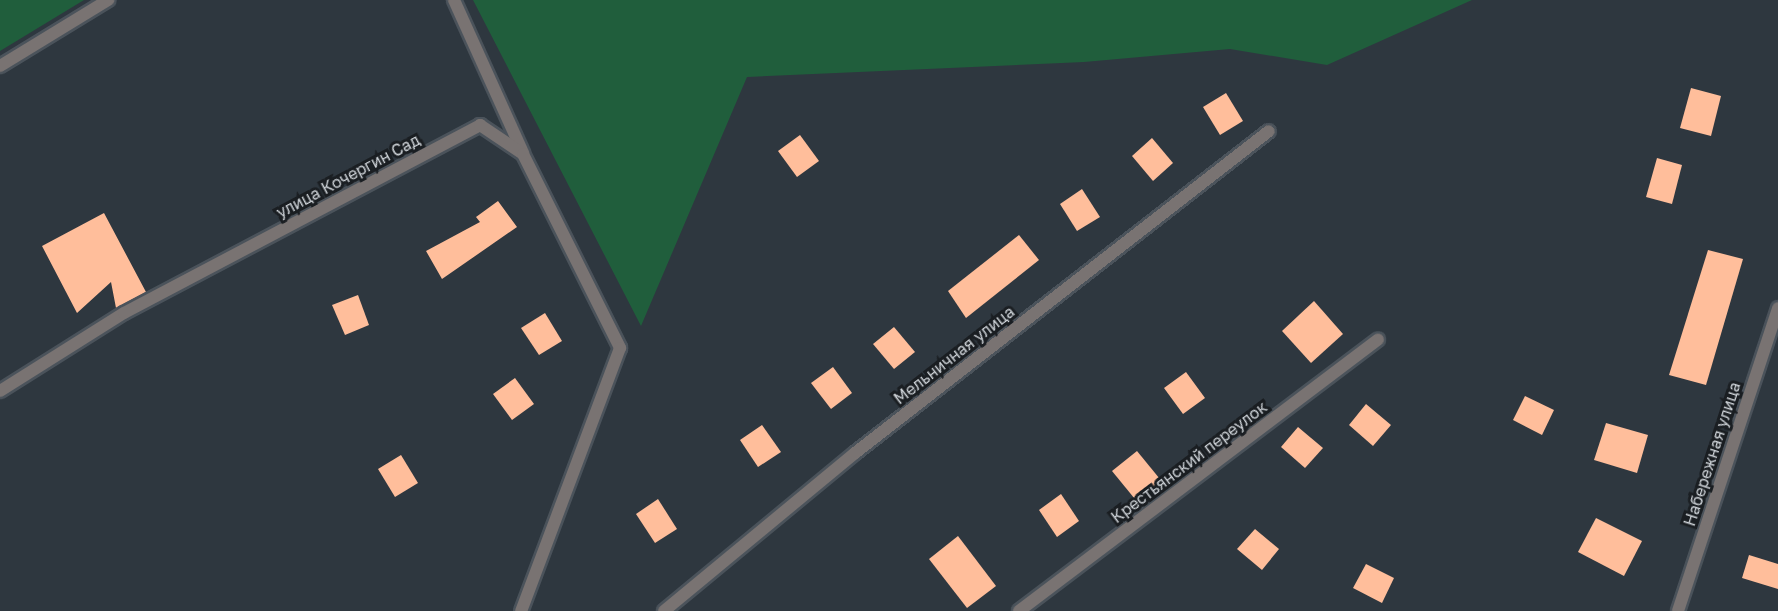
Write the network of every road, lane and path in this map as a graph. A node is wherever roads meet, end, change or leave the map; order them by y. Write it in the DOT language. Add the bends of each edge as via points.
graph roads {
  1 [pos="108,0"];
  2 [pos="454,0"];
  3 [pos="0,66"];
  4 [pos="1269,131"];
  5 [pos="523,154"];
  6 [pos="1778,308"];
  7 [pos="1378,339"];
  8 [pos="0,391"];
  9 [pos="521,611"];
  10 [pos="664,611"];
  11 [pos="1019,611"];
  12 [pos="1678,611"];
  1 -- 3 [label="street"];
  2 -- 5 [label="street"];
  4 -- 10 [label="street, Мельничная улица" via="855,453"];
  5 -- 8 [label="street, улица Кочергин Сад" via="480,125 124,314"];
  5 -- 9 [label="street, улица Кочергин Сад" via="620,348"];
  6 -- 12 [label="street, Набережная улица"];
  7 -- 11 [label="street, Крестьянский переулок"];
}
